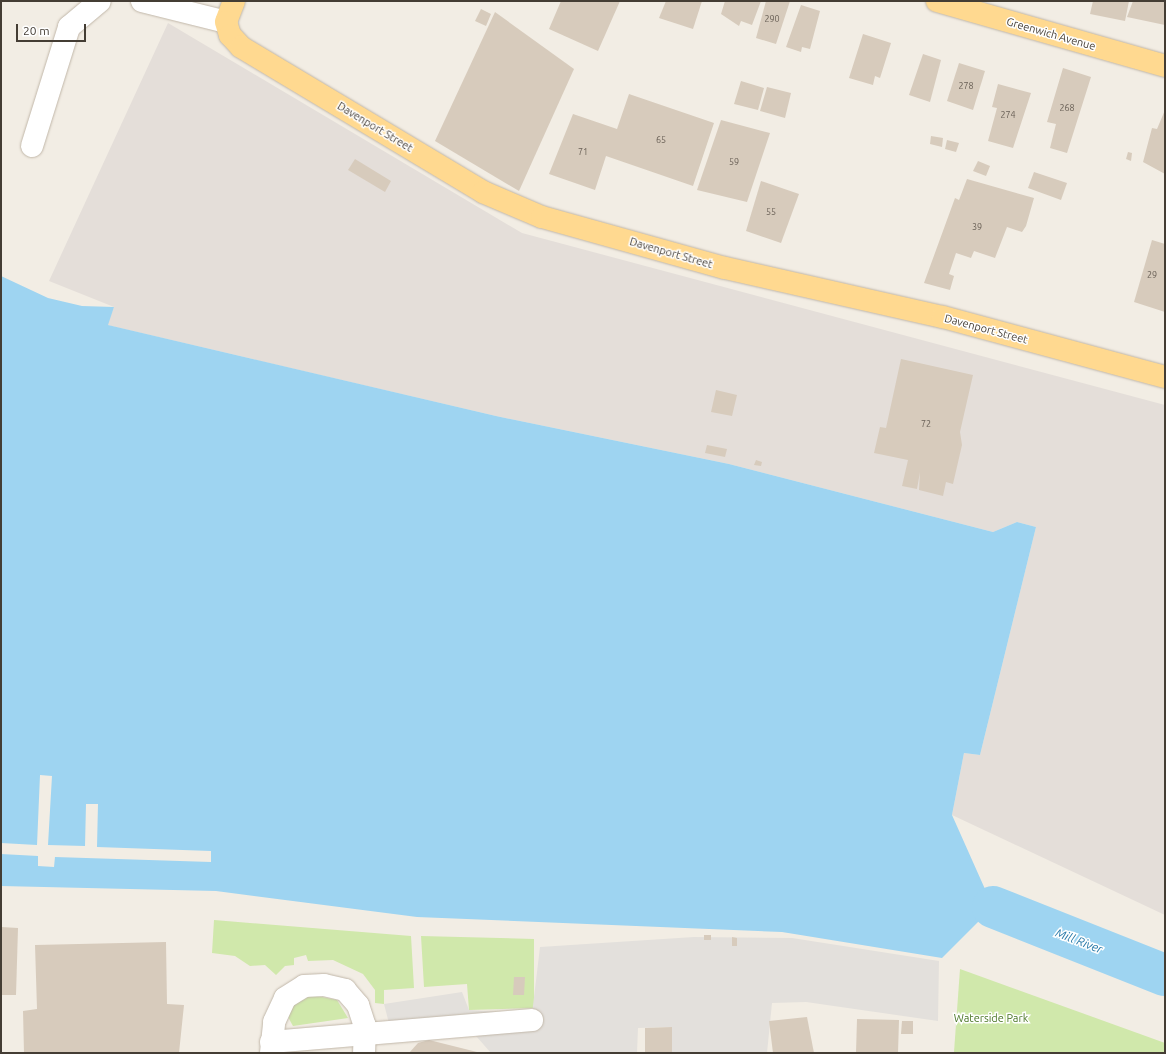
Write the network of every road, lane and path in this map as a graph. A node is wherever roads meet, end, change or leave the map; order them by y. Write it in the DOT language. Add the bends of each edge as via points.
graph roads {
  1 [pos="100,1"];
  2 [pos="142,1"];
  3 [pos="234,1"];
  4 [pos="936,1"];
  5 [pos="226,22"];
  6 [pos="1165,66"];
  7 [pos="32,146"];
  8 [pos="1165,377"];
  9 [pos="532,1020"];
  10 [pos="364,1043"];
  11 [pos="271,1048"];
  1 -- 7 [label="street" via="69,27"];
  2 -- 5 [label="street"];
  3 -- 5 [label="main road"];
  4 -- 6 [label="main road, Greenwich Avenue"];
  5 -- 8 [label="main road, Davenport Street" via="230,35 241,47 483,192 542,217 724,268 943,317"];
  9 -- 10 [label="street"];
  10 -- 11 [label="street"];
  10 -- 11 [label="street" via="358,1005 345,990 324,985 304,986 285,998 274,1022"];
}
